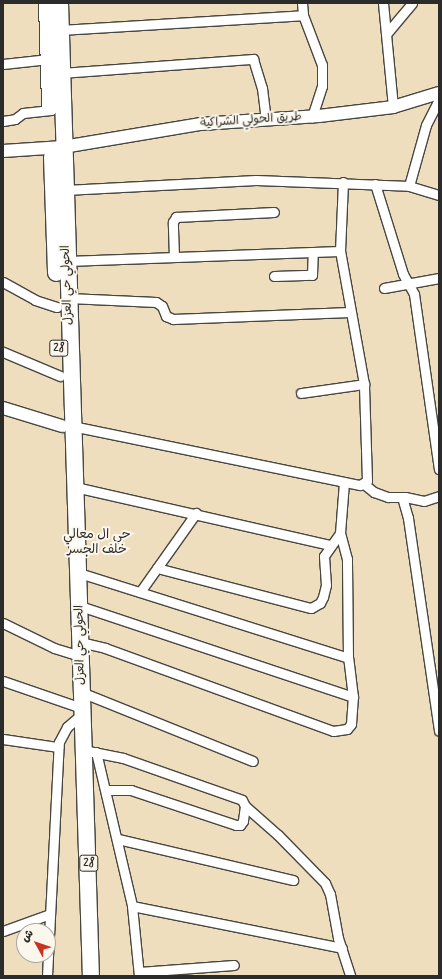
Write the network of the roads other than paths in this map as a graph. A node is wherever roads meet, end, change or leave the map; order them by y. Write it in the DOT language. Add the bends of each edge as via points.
graph roads {
  1 [pos="47,3"];
  2 [pos="60,3"];
  3 [pos="302,3"];
  4 [pos="383,3"];
  5 [pos="412,3"];
  6 [pos="303,15"];
  7 [pos="60,30"];
  8 [pos="388,33"];
  9 [pos="49,59"];
  10 [pos="3,64"];
  11 [pos="61,73"];
  12 [pos="439,92"];
  13 [pos="439,99"];
  14 [pos="393,107"];
  15 [pos="51,110"];
  16 [pos="312,117"];
  17 [pos="266,120"];
  18 [pos="3,121"];
  19 [pos="57,148"];
  20 [pos="3,151"];
  21 [pos="343,182"];
  22 [pos="375,184"];
  23 [pos="409,186"];
  24 [pos="65,190"];
  25 [pos="439,195"];
  26 [pos="274,212"];
  27 [pos="340,251"];
  28 [pos="313,252"];
  29 [pos="174,257"];
  30 [pos="67,261"];
  31 [pos="274,276"];
  32 [pos="439,278"];
  33 [pos="3,282"];
  34 [pos="409,284"];
  35 [pos="384,288"];
  36 [pos="63,303"];
  37 [pos="350,312"];
  38 [pos="3,352"];
  39 [pos="60,376"];
  40 [pos="364,384"];
  41 [pos="301,393"];
  42 [pos="3,408"];
  43 [pos="67,426"];
  44 [pos="439,469"];
  45 [pos="344,482"];
  46 [pos="364,484"];
  47 [pos="75,487"];
  48 [pos="439,496"];
  49 [pos="402,497"];
  50 [pos="196,512"];
  51 [pos="340,533"];
  52 [pos="331,545"];
  53 [pos="158,568"];
  54 [pos="79,573"];
  55 [pos="140,592"];
  56 [pos="80,606"];
  57 [pos="3,623"];
  58 [pos="77,648"];
  59 [pos="348,658"];
  60 [pos="3,681"];
  61 [pos="81,692"];
  62 [pos="353,697"];
  63 [pos="82,711"];
  64 [pos="439,731"];
  65 [pos="3,739"];
  66 [pos="58,747"];
  67 [pos="90,751"];
  68 [pos="253,760"];
  69 [pos="106,790"];
  70 [pos="245,806"];
  71 [pos="118,839"];
  72 [pos="293,880"];
  73 [pos="132,906"];
  74 [pos="50,914"];
  75 [pos="3,931"];
  76 [pos="342,948"];
  77 [pos="234,965"];
  78 [pos="139,974"];
  79 [pos="48,976"];
  80 [pos="90,976"];
  81 [pos="350,976"];
  1 -- 9 [label="highway, الحولي حي العزل / 28"];
  2 -- 7 [label="highway, الحولي حي العزل / 28"];
  3 -- 6 [label="street"];
  4 -- 8 [label="street"];
  5 -- 8 [label="street"];
  6 -- 7 [label="street"];
  6 -- 16 [label="street" via="322,64 322,86"];
  7 -- 11 [label="highway, الحولي حي العزل / 28"];
  8 -- 14 [label="street"];
  9 -- 10 [label="street"];
  9 -- 15 [label="highway, الحولي حي العزل / 28"];
  11 -- 17 [label="street" via="253,59 262,88"];
  11 -- 19 [label="highway, الحولي حي العزل / 28"];
  12 -- 14 [label="street, طريق الحولي الشراكية"];
  13 -- 23 [label="street" via="426,125"];
  14 -- 16 [label="street, طريق الحولي الشراكية"];
  15 -- 18 [label="street" via="23,113 15,119"];
  15 -- 19 [label="highway, الحولي حي العزل / 28"];
  16 -- 17 [label="street, طريق الحولي الشراكية"];
  17 -- 19 [label="street, طريق الحولي الشراكية" via="201,124"];
  19 -- 20 [label="street, طريق الحولي الشراكية"];
  19 -- 24 [label="highway, الحولي حي العزل / 28"];
  19 -- 36 [label="highway, الحولي حي العزل / 28"];
  21 -- 22 [label="street"];
  21 -- 24 [label="street" via="214,181"];
  21 -- 27 [label="street"];
  22 -- 23 [label="street"];
  22 -- 34 [label="street" via="402,274"];
  23 -- 25 [label="street"];
  24 -- 30 [label="highway, الحولي حي العزل / 28"];
  26 -- 29 [label="street" via="176,217 173,222"];
  27 -- 28 [label="street"];
  27 -- 37 [label="street"];
  28 -- 29 [label="street"];
  28 -- 31 [label="street" via="312,275"];
  29 -- 30 [label="street"];
  30 -- 36 [label="highway, الحولي حي العزل / 28"];
  32 -- 34 [label="street"];
  33 -- 36 [label="street" via="35,300"];
  34 -- 35 [label="street"];
  34 -- 44 [label="street" via="414,294"];
  36 -- 37 [label="street" via="156,302 162,306 166,316 173,319"];
  36 -- 39 [label="highway, الحولي حي العزل / 28"];
  36 -- 43 [label="highway, الحولي حي العزل / 28"];
  37 -- 40 [label="street"];
  38 -- 39 [label="street"];
  39 -- 43 [label="highway, الحولي حي العزل / 28"];
  40 -- 41 [label="street"];
  40 -- 46 [label="street" via="368,474"];
  42 -- 43 [label="street"];
  43 -- 45 [label="street"];
  43 -- 47 [label="highway, الحولي حي العزل / 28"];
  43 -- 58 [label="highway, الحولي حي العزل / 28"];
  45 -- 46 [label="street"];
  45 -- 51 [label="street"];
  46 -- 49 [label="street" via="381,496"];
  47 -- 50 [label="street"];
  47 -- 54 [label="highway, الحولي حي العزل / 28"];
  48 -- 49 [label="street" via="424,501"];
  49 -- 64 [label="street" via="408,518"];
  50 -- 52 [label="street"];
  50 -- 53 [label="street"];
  51 -- 52 [label="street"];
  51 -- 59 [label="street" via="347,559"];
  52 -- 53 [label="street" via="323,561 325,591 320,603 311,608"];
  53 -- 55 [label="street"];
  54 -- 55 [label="street"];
  54 -- 56 [label="highway, الحولي حي العزل / 28"];
  55 -- 59 [label="street"];
  56 -- 58 [label="highway, الحولي حي العزل / 28"];
  56 -- 62 [label="street"];
  57 -- 58 [label="street" via="54,648"];
  58 -- 61 [label="highway, الحولي حي العزل / 28" via="77,682"];
  58 -- 62 [label="street" via="105,648 333,731 347,729 351,724"];
  59 -- 62 [label="street"];
  60 -- 63 [label="street"];
  61 -- 63 [label="highway, 28"];
  61 -- 68 [label="street"];
  63 -- 66 [label="street" via="64,732"];
  63 -- 67 [label="highway, 28"];
  65 -- 66 [label="street"];
  66 -- 74 [label="street"];
  67 -- 69 [label="street"];
  67 -- 70 [label="street" via="123,758 240,799"];
  67 -- 80 [label="highway, 28"];
  69 -- 70 [label="street" via="135,791 238,826 242,824"];
  69 -- 71 [label="street"];
  70 -- 76 [label="street" via="325,883 330,894"];
  71 -- 72 [label="street"];
  71 -- 73 [label="street"];
  73 -- 76 [label="street"];
  73 -- 78 [label="street"];
  74 -- 75 [label="street"];
  74 -- 79 [label="street"];
  76 -- 81 [label="street"];
  77 -- 78 [label="street"];
}
